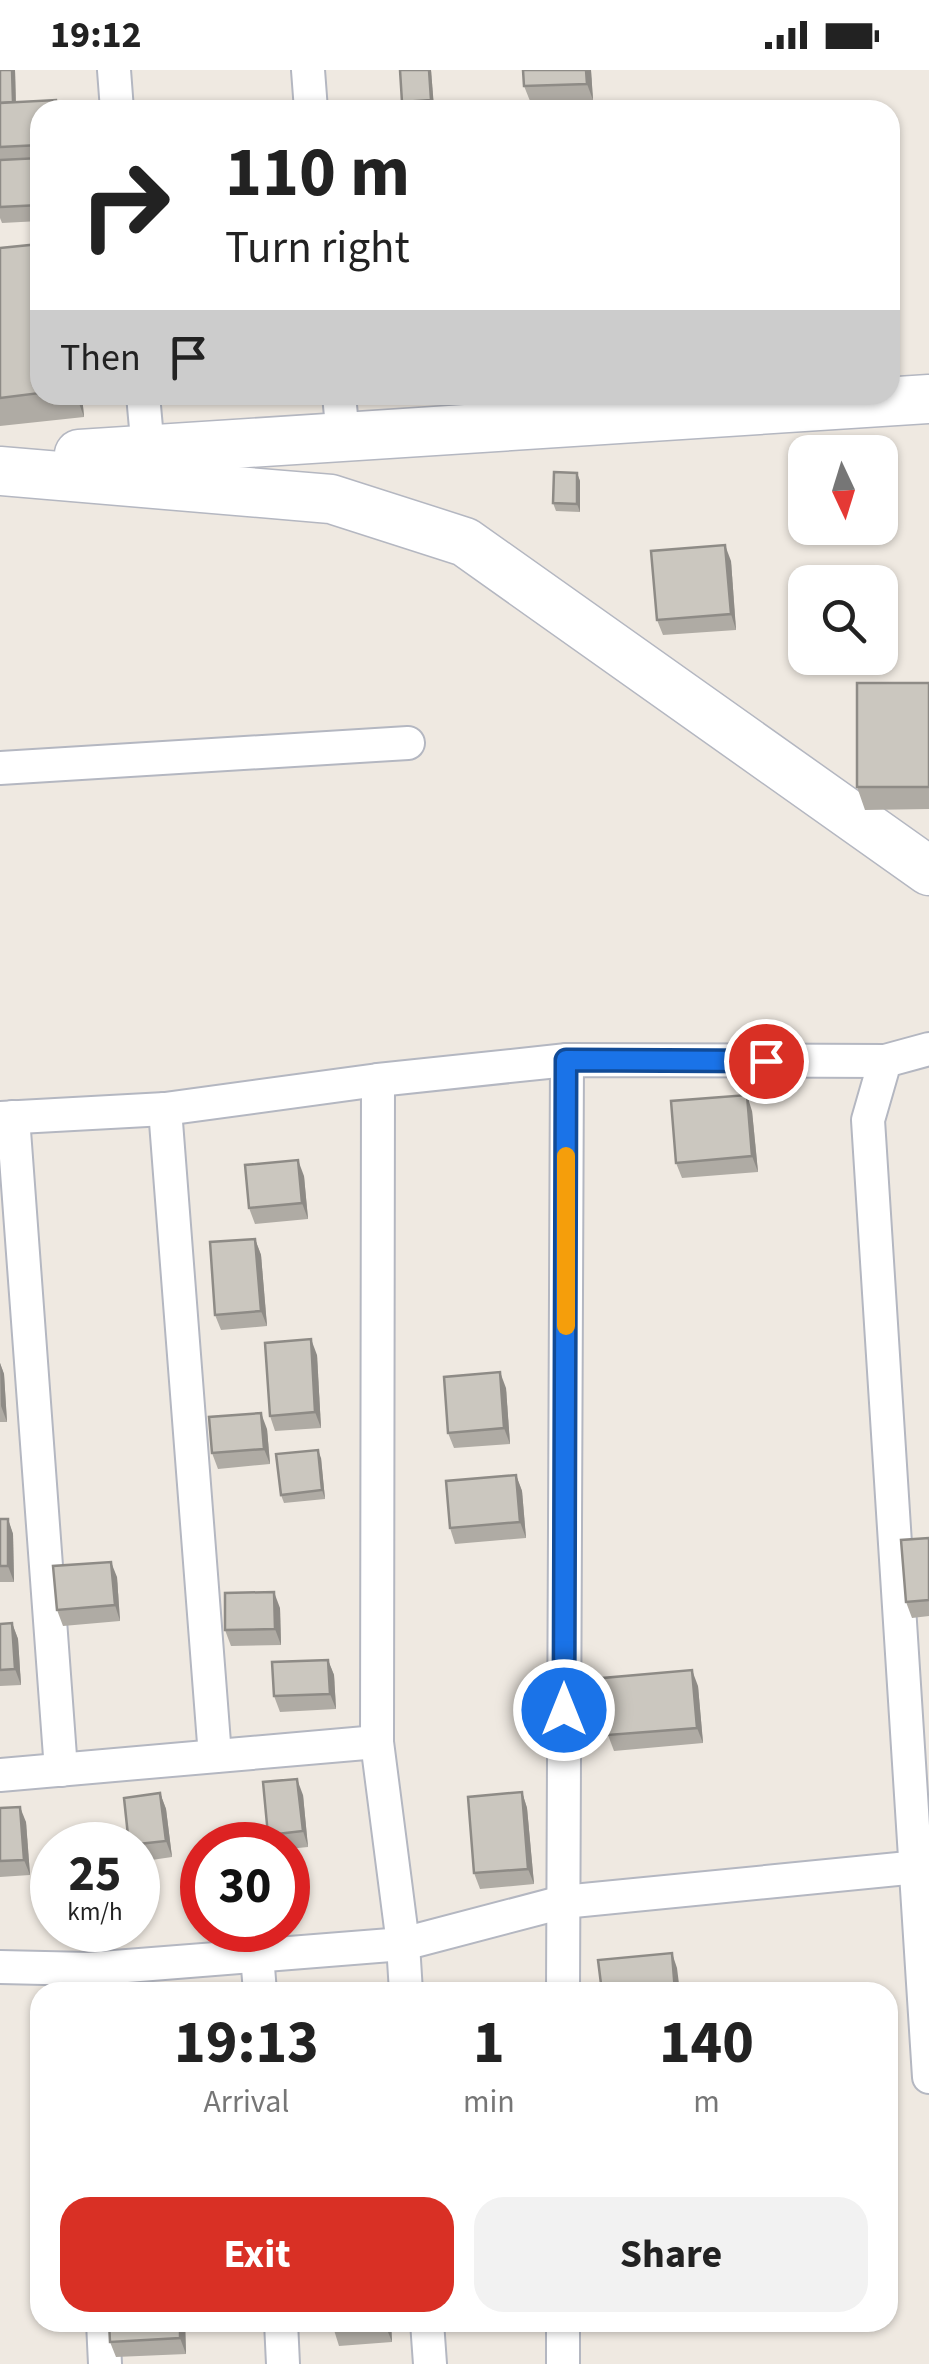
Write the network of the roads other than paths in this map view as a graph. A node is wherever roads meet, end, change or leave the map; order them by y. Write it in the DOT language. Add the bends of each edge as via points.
graph roads {
  1 [pos="114,70"];
  2 [pos="308,70"];
  3 [pos="116,100"];
  4 [pos="311,100"];
  5 [pos="929,399"];
  6 [pos="900,400"];
  7 [pos="144,405"];
  8 [pos="721,405"];
  9 [pos="341,416"];
  10 [pos="148,450"];
  11 [pos="0,459"];
  12 [pos="0,472"];
  13 [pos="408,743"];
  14 [pos="0,768"];
  15 [pos="929,871"];
  16 [pos="929,1049"];
  17 [pos="566,1060"];
  18 [pos="885,1062"];
  19 [pos="378,1080"];
  20 [pos="165,1108"];
  21 [pos="6,1117"];
  22 [pos="376,1742"];
  23 [pos="215,1756"];
  24 [pos="61,1770"];
  25 [pos="0,1775"];
  26 [pos="922,1867"];
  27 [pos="563,1902"];
  28 [pos="403,1944"];
  29 [pos="257,1955"];
  30 [pos="0,1967"];
  31 [pos="89,1981"];
  32 [pos="259,1982"];
  33 [pos="405,1982"];
  34 [pos="563,1982"];
  35 [pos="929,2077"];
  36 [pos="103,2332"];
  37 [pos="281,2332"];
  38 [pos="428,2332"];
  39 [pos="563,2332"];
  40 [pos="104,2364"];
  41 [pos="283,2364"];
  42 [pos="430,2364"];
  43 [pos="563,2364"];
  1 -- 3 [label="street"];
  2 -- 4 [label="street"];
  5 -- 6 [label="street"];
  7 -- 10 [label="street"];
  8 -- 9 [label="street"];
  9 -- 10 [label="street"];
  10 -- 11 [label="street"];
  12 -- 15 [label="street" via="331,499 466,542"];
  13 -- 14 [label="street"];
  16 -- 18 [label="street"];
  17 -- 18 [label="street"];
  17 -- 19 [label="street"];
  17 -- 27 [label="street"];
  18 -- 26 [label="street" via="868,1120"];
  19 -- 20 [label="street"];
  19 -- 22 [label="street"];
  20 -- 21 [label="street"];
  20 -- 23 [label="street"];
  21 -- 24 [label="street"];
  22 -- 23 [label="street"];
  22 -- 28 [label="street"];
  23 -- 24 [label="street"];
  24 -- 25 [label="street"];
  26 -- 27 [label="street"];
  26 -- 35 [label="street"];
  27 -- 28 [label="street"];
  27 -- 34 [label="street"];
  28 -- 29 [label="street"];
  28 -- 33 [label="street"];
  29 -- 31 [label="street"];
  29 -- 32 [label="street"];
  30 -- 31 [label="street"];
  36 -- 40 [label="street"];
  37 -- 41 [label="street"];
  38 -- 42 [label="street"];
  39 -- 43 [label="street"];
}
